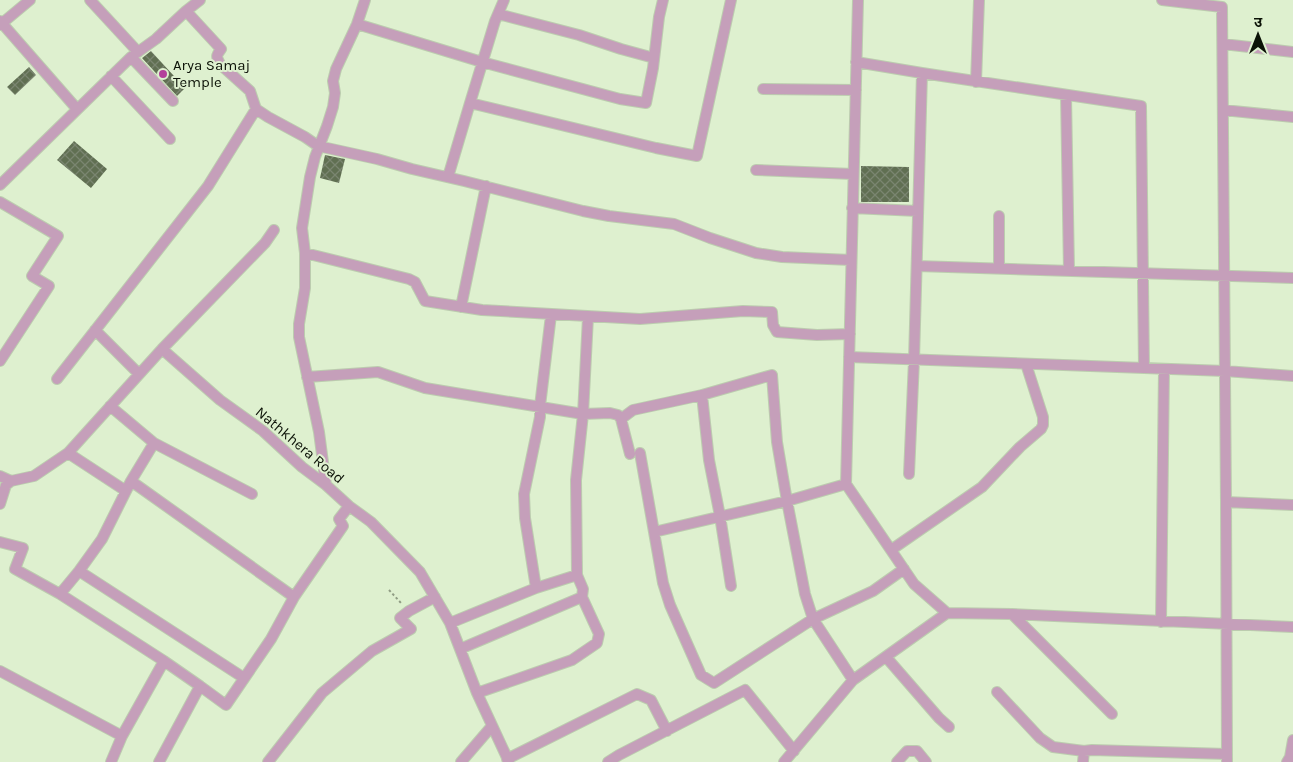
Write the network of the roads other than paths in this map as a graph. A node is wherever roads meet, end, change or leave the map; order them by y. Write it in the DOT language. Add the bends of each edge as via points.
graph roads {
  1 [pos="30,0"];
  2 [pos="90,0"];
  3 [pos="200,0"];
  4 [pos="365,0"];
  5 [pos="504,0"];
  6 [pos="663,0"];
  7 [pos="731,0"];
  8 [pos="858,0"];
  9 [pos="979,0"];
  10 [pos="1162,0"];
  11 [pos="1175,1"];
  12 [pos="186,11"];
  13 [pos="498,14"];
  14 [pos="1,23"];
  15 [pos="357,24"];
  16 [pos="1223,44"];
  17 [pos="1293,52"];
  18 [pos="134,54"];
  19 [pos="654,58"];
  20 [pos="482,62"];
  21 [pos="856,62"];
  22 [pos="922,74"];
  23 [pos="111,76"];
  24 [pos="976,82"];
  25 [pos="762,89"];
  26 [pos="856,90"];
  27 [pos="1066,95"];
  28 [pos="173,100"];
  29 [pos="470,103"];
  30 [pos="77,109"];
  31 [pos="256,109"];
  32 [pos="1223,110"];
  33 [pos="1293,117"];
  34 [pos="170,139"];
  35 [pos="318,146"];
  36 [pos="756,170"];
  37 [pos="853,174"];
  38 [pos="448,177"];
  39 [pos="0,185"];
  40 [pos="486,186"];
  41 [pos="0,202"];
  42 [pos="852,208"];
  43 [pos="918,211"];
  44 [pos="999,216"];
  45 [pos="274,230"];
  46 [pos="305,253"];
  47 [pos="851,260"];
  48 [pos="916,266"];
  49 [pos="999,268"];
  50 [pos="1069,271"];
  51 [pos="1143,273"];
  52 [pos="1225,275"];
  53 [pos="1293,278"];
  54 [pos="460,306"];
  55 [pos="551,315"];
  56 [pos="588,317"];
  57 [pos="95,330"];
  58 [pos="850,334"];
  59 [pos="162,349"];
  60 [pos="850,357"];
  61 [pos="914,360"];
  62 [pos="0,361"];
  63 [pos="1026,364"];
  64 [pos="1144,368"];
  65 [pos="1164,369"];
  66 [pos="1225,371"];
  67 [pos="139,374"];
  68 [pos="1293,376"];
  69 [pos="307,377"];
  70 [pos="57,379"];
  71 [pos="702,395"];
  72 [pos="110,406"];
  73 [pos="540,406"];
  74 [pos="583,414"];
  75 [pos="621,419"];
  76 [pos="154,443"];
  77 [pos="68,453"];
  78 [pos="908,474"];
  79 [pos="0,476"];
  80 [pos="11,481"];
  81 [pos="131,481"];
  82 [pos="846,484"];
  83 [pos="326,486"];
  84 [pos="126,491"];
  85 [pos="252,494"];
  86 [pos="787,501"];
  87 [pos="1226,502"];
  88 [pos="0,504"];
  89 [pos="1293,505"];
  90 [pos="349,506"];
  91 [pos="720,516"];
  92 [pos="654,532"];
  93 [pos="0,542"];
  94 [pos="891,550"];
  95 [pos="904,569"];
  96 [pos="79,571"];
  97 [pos="577,575"];
  98 [pos="731,586"];
  99 [pos="536,588"];
  100 [pos="60,594"];
  101 [pos="294,597"];
  102 [pos="435,597"];
  103 [pos="582,597"];
  104 [pos="947,613"];
  105 [pos="1012,614"];
  106 [pos="814,619"];
  107 [pos="1161,622"];
  108 [pos="450,623"];
  109 [pos="1227,625"];
  110 [pos="1293,627"];
  111 [pos="460,649"];
  112 [pos="886,657"];
  113 [pos="164,661"];
  114 [pos="0,671"];
  115 [pos="244,678"];
  116 [pos="853,680"];
  117 [pos="200,686"];
  118 [pos="997,692"];
  119 [pos="477,693"];
  120 [pos="1112,714"];
  121 [pos="492,726"];
  122 [pos="949,727"];
  123 [pos="666,731"];
  124 [pos="122,736"];
  125 [pos="1293,740"];
  126 [pos="794,751"];
  127 [pos="1084,757"];
  128 [pos="1227,758"];
  129 [pos="508,760"];
  130 [pos="111,762"];
  131 [pos="160,762"];
  132 [pos="268,762"];
  133 [pos="461,762"];
  134 [pos="608,762"];
  135 [pos="784,762"];
  136 [pos="897,762"];
  137 [pos="926,762"];
  138 [pos="1286,762"];
  1 -- 14 [label="street"];
  2 -- 18 [label="street"];
  3 -- 12 [label="street"];
  4 -- 15 [label="street"];
  5 -- 13 [label="street"];
  6 -- 19 [label="street"];
  7 -- 29 [label="street" via="697,156"];
  8 -- 21 [label="street"];
  9 -- 24 [label="street"];
  10 -- 11 [label="street"];
  11 -- 16 [label="street" via="1222,7"];
  12 -- 18 [label="street" via="156,40"];
  12 -- 31 [label="street" via="221,48 216,55 220,64 250,91"];
  13 -- 19 [label="street"];
  13 -- 20 [label="street"];
  14 -- 30 [label="street"];
  15 -- 20 [label="street"];
  15 -- 35 [label="street" via="332,81 335,93 333,107"];
  16 -- 17 [label="street"];
  16 -- 32 [label="street"];
  18 -- 23 [label="street"];
  18 -- 28 [label="street"];
  19 -- 20 [label="street" via="646,103"];
  20 -- 29 [label="street"];
  21 -- 22 [label="street"];
  21 -- 26 [label="street"];
  22 -- 24 [label="street"];
  22 -- 43 [label="street"];
  23 -- 30 [label="street"];
  23 -- 34 [label="street"];
  24 -- 27 [label="street"];
  25 -- 26 [label="street"];
  26 -- 37 [label="street"];
  27 -- 50 [label="street"];
  27 -- 51 [label="street" via="1142,106"];
  29 -- 38 [label="street"];
  30 -- 39 [label="street"];
  31 -- 35 [label="street"];
  31 -- 57 [label="street" via="208,186"];
  32 -- 33 [label="street"];
  32 -- 52 [label="street"];
  35 -- 38 [label="street"];
  35 -- 46 [label="street" via="302,228"];
  36 -- 37 [label="street"];
  37 -- 42 [label="street"];
  38 -- 40 [label="street"];
  40 -- 47 [label="street" via="583,211 674,224 756,253"];
  40 -- 54 [label="street"];
  41 -- 62 [label="street" via="58,236 32,276 49,286"];
  42 -- 43 [label="street"];
  42 -- 47 [label="street"];
  43 -- 48 [label="street"];
  44 -- 49 [label="street"];
  45 -- 59 [label="street"];
  46 -- 54 [label="street" via="415,282 425,302"];
  46 -- 69 [label="street" via="299,338"];
  47 -- 58 [label="street"];
  48 -- 49 [label="street"];
  48 -- 61 [label="street"];
  49 -- 50 [label="street"];
  50 -- 51 [label="street"];
  51 -- 52 [label="street"];
  51 -- 64 [label="street"];
  52 -- 53 [label="street"];
  52 -- 66 [label="street"];
  54 -- 55 [label="street"];
  55 -- 56 [label="street"];
  55 -- 73 [label="street"];
  56 -- 58 [label="street" via="640,320 743,311 772,312 777,332"];
  56 -- 74 [label="street"];
  57 -- 67 [label="street"];
  57 -- 70 [label="street"];
  58 -- 60 [label="street"];
  59 -- 67 [label="street"];
  59 -- 83 [label="street, Nathkhera Road"];
  60 -- 61 [label="street"];
  60 -- 82 [label="street"];
  61 -- 63 [label="street"];
  61 -- 78 [label="street"];
  63 -- 64 [label="street"];
  63 -- 94 [label="street" via="1043,417 1041,429 982,487"];
  64 -- 65 [label="street"];
  65 -- 66 [label="street"];
  65 -- 107 [label="street"];
  66 -- 68 [label="street"];
  66 -- 87 [label="street"];
  67 -- 72 [label="street"];
  69 -- 73 [label="street" via="378,372 424,388"];
  69 -- 83 [label="street"];
  71 -- 75 [label="street" via="633,410"];
  71 -- 86 [label="street" via="772,375 777,442"];
  71 -- 91 [label="street" via="709,460"];
  72 -- 76 [label="street"];
  72 -- 77 [label="street"];
  73 -- 74 [label="street"];
  73 -- 99 [label="street" via="524,494"];
  74 -- 75 [label="street" via="610,413"];
  74 -- 97 [label="street" via="576,480"];
  75 -- 92 [label="street" via="635,454"];
  76 -- 81 [label="street"];
  76 -- 85 [label="street"];
  77 -- 80 [label="street" via="34,476"];
  77 -- 84 [label="street"];
  79 -- 80 [label="street"];
  80 -- 88 [label="street" via="6,485"];
  81 -- 84 [label="street"];
  81 -- 101 [label="street"];
  82 -- 86 [label="street"];
  82 -- 94 [label="street"];
  83 -- 90 [label="street, Nathkhera Road"];
  84 -- 96 [label="street" via="102,539"];
  86 -- 91 [label="street"];
  86 -- 106 [label="street" via="805,594"];
  87 -- 89 [label="street"];
  87 -- 109 [label="street"];
  90 -- 101 [label="street" via="339,519 343,526"];
  90 -- 102 [label="street, Nathkhera Road" via="371,522 420,572"];
  91 -- 92 [label="street"];
  91 -- 98 [label="street"];
  92 -- 106 [label="street" via="670,605 701,674 714,683"];
  93 -- 100 [label="street" via="23,548 15,569"];
  94 -- 95 [label="street"];
  95 -- 104 [label="street" via="914,584"];
  95 -- 106 [label="street" via="873,591"];
  96 -- 100 [label="street"];
  96 -- 115 [label="street"];
  97 -- 99 [label="street"];
  97 -- 103 [label="street" via="583,589"];
  99 -- 108 [label="street"];
  100 -- 113 [label="street"];
  101 -- 115 [label="street"];
  102 -- 108 [label="street, Nathkhera Road"];
  102 -- 132 [label="street" via="400,618 411,629 372,651 322,693"];
  103 -- 111 [label="street"];
  103 -- 119 [label="street" via="599,634 597,643 572,660"];
  104 -- 105 [label="street"];
  104 -- 112 [label="street"];
  105 -- 107 [label="street"];
  105 -- 120 [label="street"];
  106 -- 116 [label="street"];
  107 -- 109 [label="street"];
  108 -- 111 [label="street, Nathkhera Road"];
  109 -- 110 [label="street"];
  109 -- 128 [label="street"];
  111 -- 119 [label="street, Nathkhera Road"];
  112 -- 116 [label="street"];
  112 -- 122 [label="street"];
  113 -- 117 [label="street"];
  113 -- 124 [label="street"];
  114 -- 124 [label="street"];
  115 -- 117 [label="street" via="226,705"];
  116 -- 126 [label="street"];
  117 -- 131 [label="street"];
  118 -- 127 [label="street" via="1040,738 1053,747"];
  119 -- 121 [label="street, Nathkhera Road"];
  121 -- 129 [label="street, Nathkhera Road"];
  121 -- 133 [label="street"];
  123 -- 126 [label="street" via="745,690"];
  123 -- 129 [label="street" via="650,700 637,694"];
  123 -- 134 [label="street"];
  124 -- 130 [label="street"];
  125 -- 138 [label="street"];
  126 -- 135 [label="street"];
  127 -- 128 [label="street" via="1092,750"];
  136 -- 137 [label="street" via="907,751 917,751"];
}
